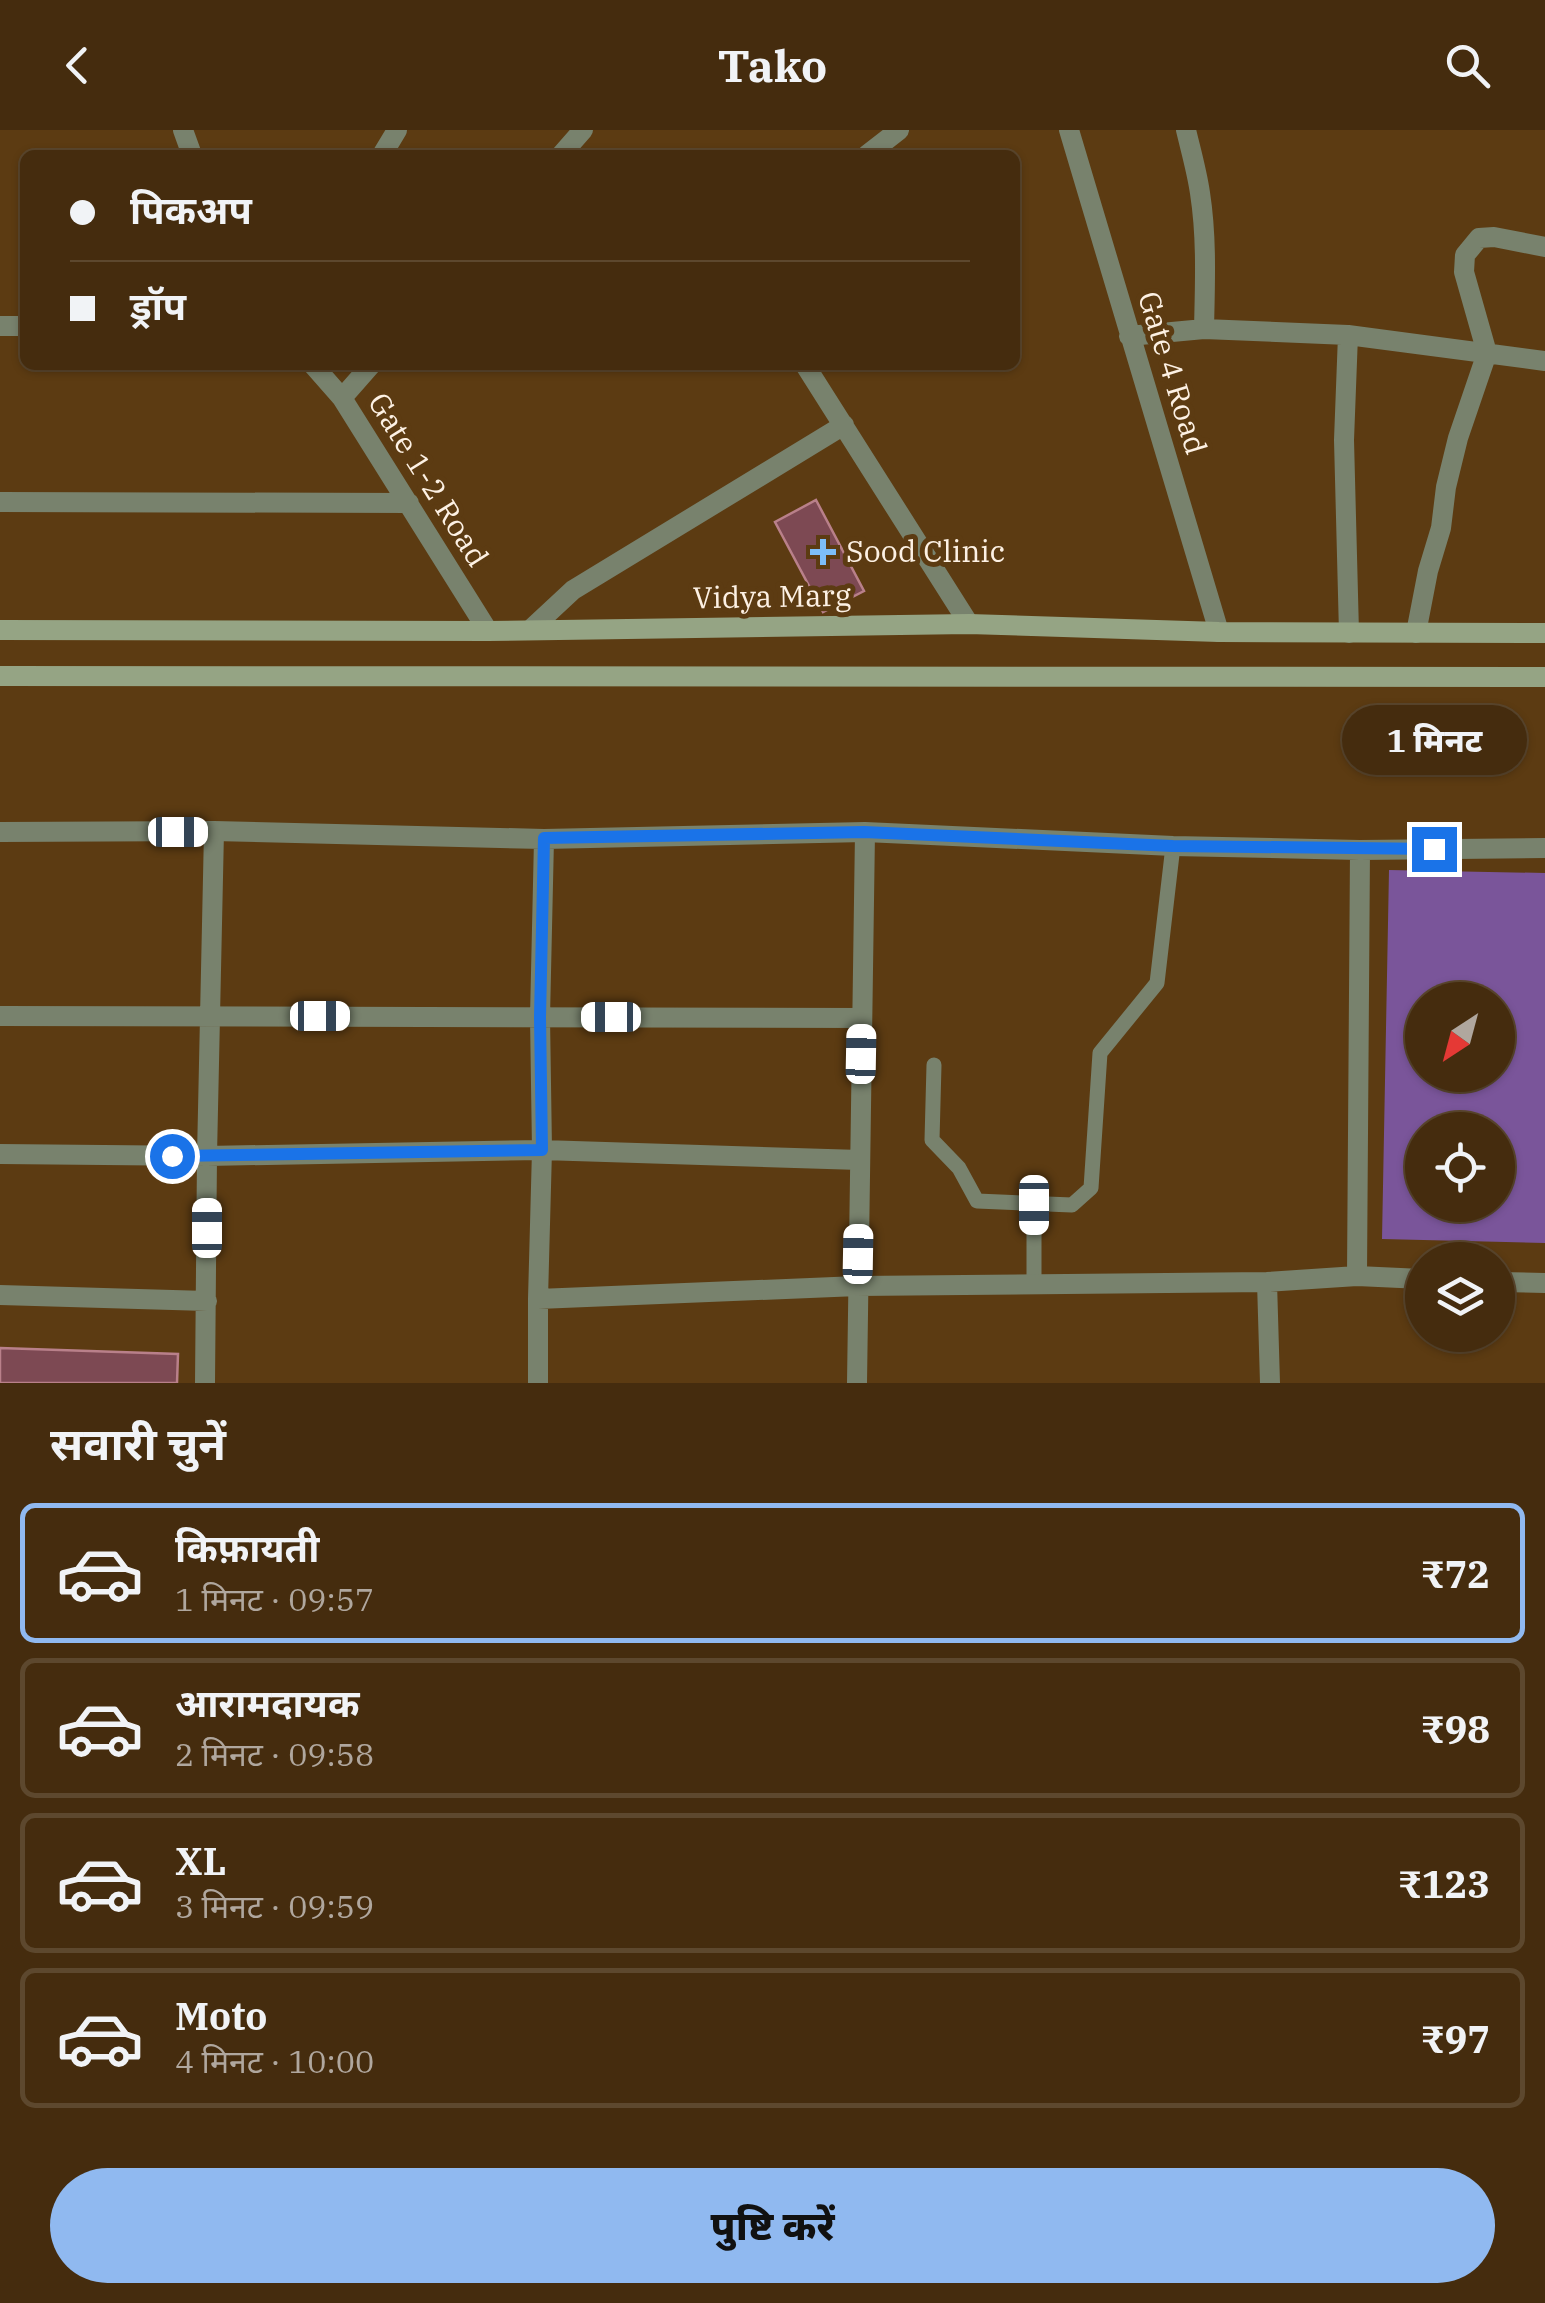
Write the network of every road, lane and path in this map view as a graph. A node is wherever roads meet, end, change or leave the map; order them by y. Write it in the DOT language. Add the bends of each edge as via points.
graph roads {
  1 [pos="583,130"];
  2 [pos="898,130"];
  3 [pos="1070,130"];
  4 [pos="1186,130"];
  5 [pos="565,150"];
  6 [pos="873,150"];
  7 [pos="1545,247"];
  8 [pos="1204,329"];
  9 [pos="1129,336"];
  10 [pos="1348,336"];
  11 [pos="1488,353"];
  12 [pos="1545,361"];
  13 [pos="317,370"];
  14 [pos="367,370"];
  15 [pos="808,370"];
  16 [pos="342,398"];
  17 [pos="844,425"];
  18 [pos="0,502"];
  19 [pos="409,503"];
  20 [pos="969,624"];
  21 [pos="0,630"];
  22 [pos="530,630"];
  23 [pos="488,631"];
  24 [pos="1219,632"];
  25 [pos="1349,633"];
  26 [pos="1416,633"];
  27 [pos="1545,633"];
  28 [pos="0,676"];
  29 [pos="1545,677"];
  30 [pos="214,831"];
  31 [pos="0,832"];
  32 [pos="864,832"];
  33 [pos="544,838"];
  34 [pos="1173,846"];
  35 [pos="1545,848"];
  36 [pos="1360,850"];
  37 [pos="210,1015"];
  38 [pos="0,1016"];
  39 [pos="540,1017"];
  40 [pos="862,1018"];
  41 [pos="934,1065"];
  42 [pos="542,1150"];
  43 [pos="0,1154"];
  44 [pos="207,1156"];
  45 [pos="860,1160"];
  46 [pos="1034,1205"];
  47 [pos="1357,1276"];
  48 [pos="1405,1278"];
  49 [pos="1267,1282"];
  50 [pos="1034,1283"];
  51 [pos="1515,1283"];
  52 [pos="1545,1284"];
  53 [pos="858,1286"];
  54 [pos="0,1295"];
  55 [pos="538,1299"];
  56 [pos="207,1302"];
  57 [pos="205,1383"];
  58 [pos="538,1383"];
  59 [pos="858,1383"];
  60 [pos="1270,1383"];
  1 -- 5 [label="street"];
  2 -- 6 [label="street"];
  3 -- 9 [label="street, Gate 4 Road"];
  4 -- 8 [label="street" via="1204,232"];
  7 -- 11 [label="street" via="1479,238 1466,255 1464,272"];
  8 -- 9 [label="street"];
  8 -- 10 [label="street"];
  9 -- 24 [label="street, Gate 4 Road"];
  10 -- 11 [label="street"];
  10 -- 25 [label="street"];
  11 -- 12 [label="street"];
  11 -- 26 [label="street" via="1458,438"];
  13 -- 16 [label="street"];
  14 -- 16 [label="street, Gate 1-2 Road"];
  15 -- 17 [label="street"];
  16 -- 19 [label="street, Gate 1-2 Road"];
  17 -- 20 [label="street"];
  17 -- 22 [label="street" via="574,590"];
  18 -- 19 [label="street"];
  19 -- 23 [label="street, Gate 1-2 Road"];
  20 -- 22 [label="main road, Vidya Marg"];
  20 -- 24 [label="main road, Vidya Marg"];
  21 -- 23 [label="main road, Vidya Marg"];
  22 -- 23 [label="main road, Vidya Marg"];
  24 -- 25 [label="main road, Vidya Marg"];
  25 -- 26 [label="main road, Vidya Marg"];
  26 -- 27 [label="main road, Vidya Marg"];
  28 -- 29 [label="main road"];
  30 -- 31 [label="street"];
  30 -- 33 [label="street"];
  30 -- 37 [label="street"];
  32 -- 33 [label="street"];
  32 -- 34 [label="street"];
  32 -- 40 [label="street"];
  33 -- 39 [label="street"];
  34 -- 36 [label="street"];
  34 -- 46 [label="lane" via="1157,983 1100,1054 1091,1188 1072,1205"];
  35 -- 36 [label="street"];
  36 -- 47 [label="street"];
  37 -- 38 [label="street"];
  37 -- 39 [label="street"];
  37 -- 44 [label="street"];
  39 -- 40 [label="street"];
  39 -- 42 [label="street"];
  40 -- 45 [label="street"];
  41 -- 46 [label="lane" via="932,1140 959,1168 977,1201"];
  42 -- 44 [label="street"];
  42 -- 45 [label="street"];
  42 -- 55 [label="street"];
  43 -- 44 [label="street"];
  44 -- 56 [label="street"];
  45 -- 53 [label="street"];
  46 -- 50 [label="lane"];
  47 -- 48 [label="street"];
  47 -- 49 [label="street"];
  49 -- 50 [label="street"];
  49 -- 60 [label="street"];
  50 -- 53 [label="street"];
  51 -- 52 [label="street"];
  53 -- 55 [label="street"];
  53 -- 59 [label="street"];
  54 -- 56 [label="street"];
  55 -- 58 [label="street"];
  56 -- 57 [label="street"];
}
